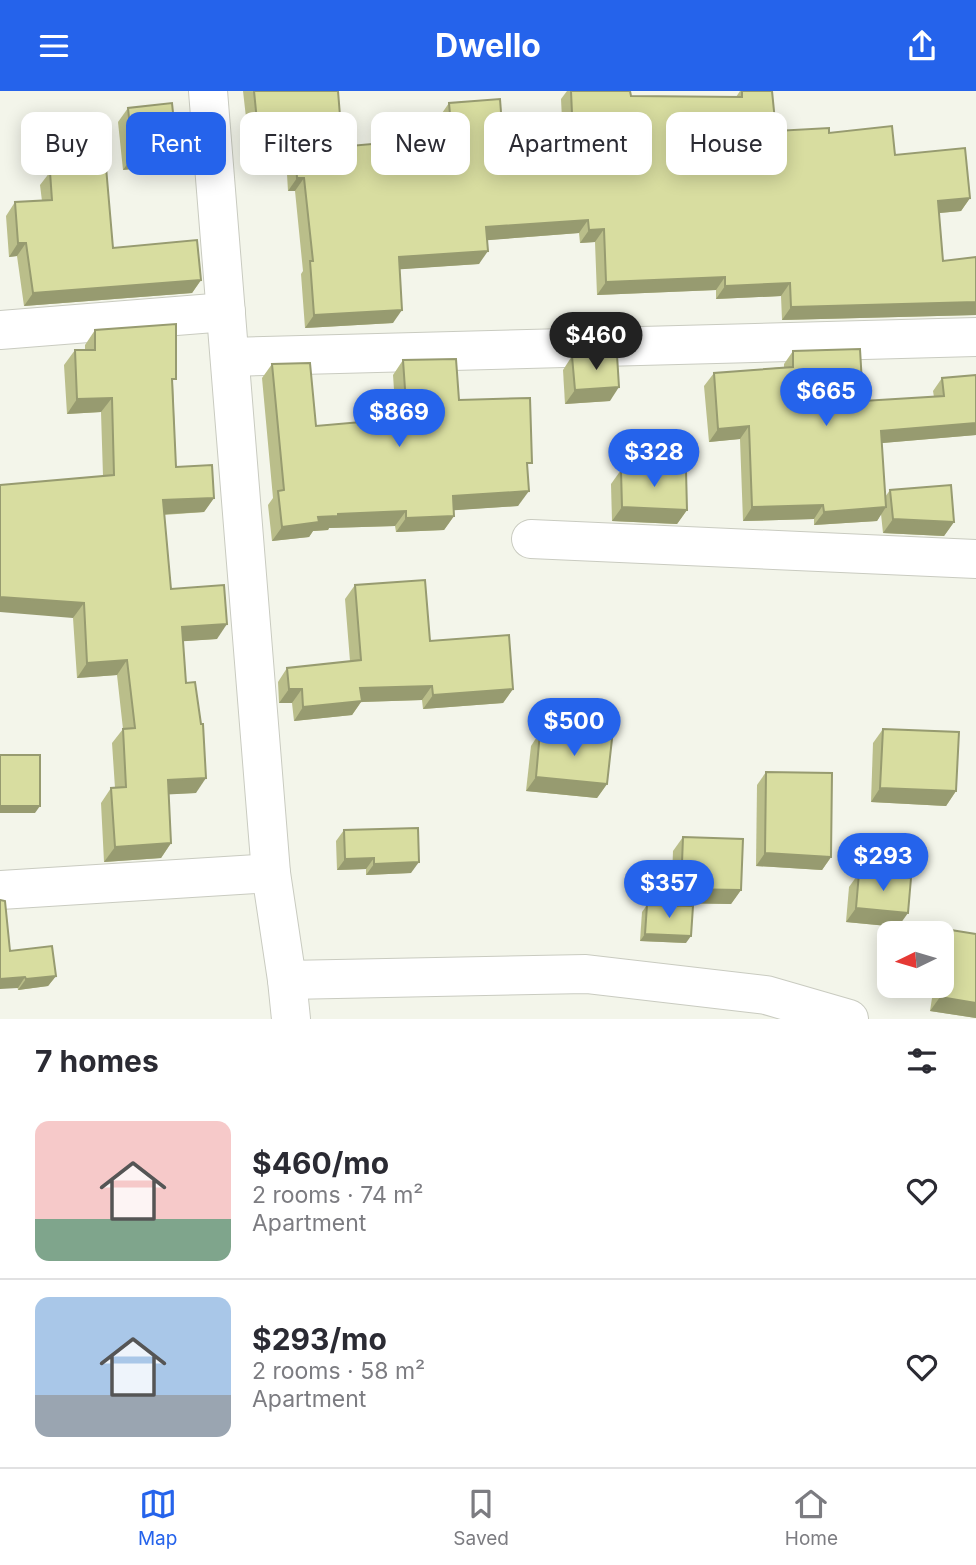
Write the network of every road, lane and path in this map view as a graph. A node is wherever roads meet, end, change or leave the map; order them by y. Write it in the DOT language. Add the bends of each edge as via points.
graph roads {
  1 [pos="208,91"];
  2 [pos="226,312"];
  3 [pos="0,330"];
  4 [pos="976,337"];
  5 [pos="230,358"];
  6 [pos="531,539"];
  7 [pos="976,559"];
  8 [pos="271,873"];
  9 [pos="0,890"];
  10 [pos="287,980"];
  11 [pos="291,1019"];
  12 [pos="849,1019"];
  1 -- 2 [label="street"];
  2 -- 3 [label="street"];
  2 -- 5 [label="street"];
  4 -- 5 [label="street"];
  5 -- 8 [label="street"];
  6 -- 7 [label="street"];
  8 -- 9 [label="street"];
  8 -- 10 [label="street"];
  10 -- 11 [label="street"];
  10 -- 12 [label="street" via="586,974 766,995"];
}
